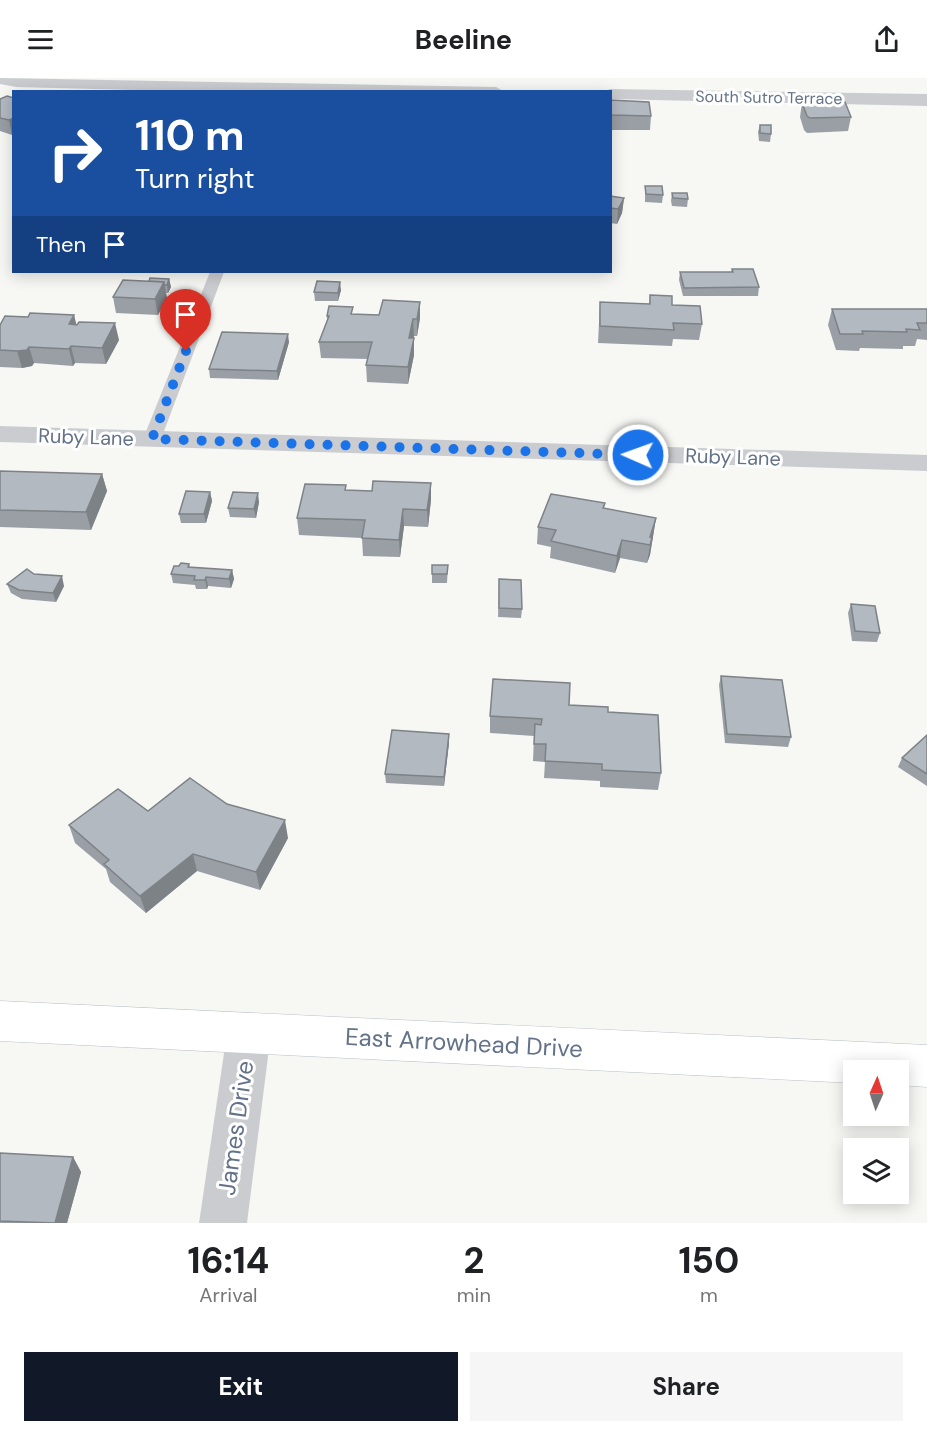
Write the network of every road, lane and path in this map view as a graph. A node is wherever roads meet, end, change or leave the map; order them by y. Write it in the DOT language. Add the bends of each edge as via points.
graph roads {
  1 [pos="0,79"];
  2 [pos="378,90"];
  3 [pos="612,94"];
  4 [pos="927,100"];
  5 [pos="217,273"];
  6 [pos="0,434"];
  7 [pos="152,439"];
  8 [pos="927,463"];
  9 [pos="0,1021"];
  10 [pos="249,1033"];
  11 [pos="927,1066"];
  12 [pos="223,1223"];
  1 -- 2 [label="street"];
  3 -- 4 [label="street, South Sutro Terrace"];
  5 -- 7 [label="lane"];
  6 -- 7 [label="street, Ruby Lane"];
  7 -- 8 [label="street, Ruby Lane"];
  9 -- 10 [label="street, East Arrowhead Drive"];
  10 -- 11 [label="street, East Arrowhead Drive"];
  10 -- 12 [label="street, James Drive"];
}
